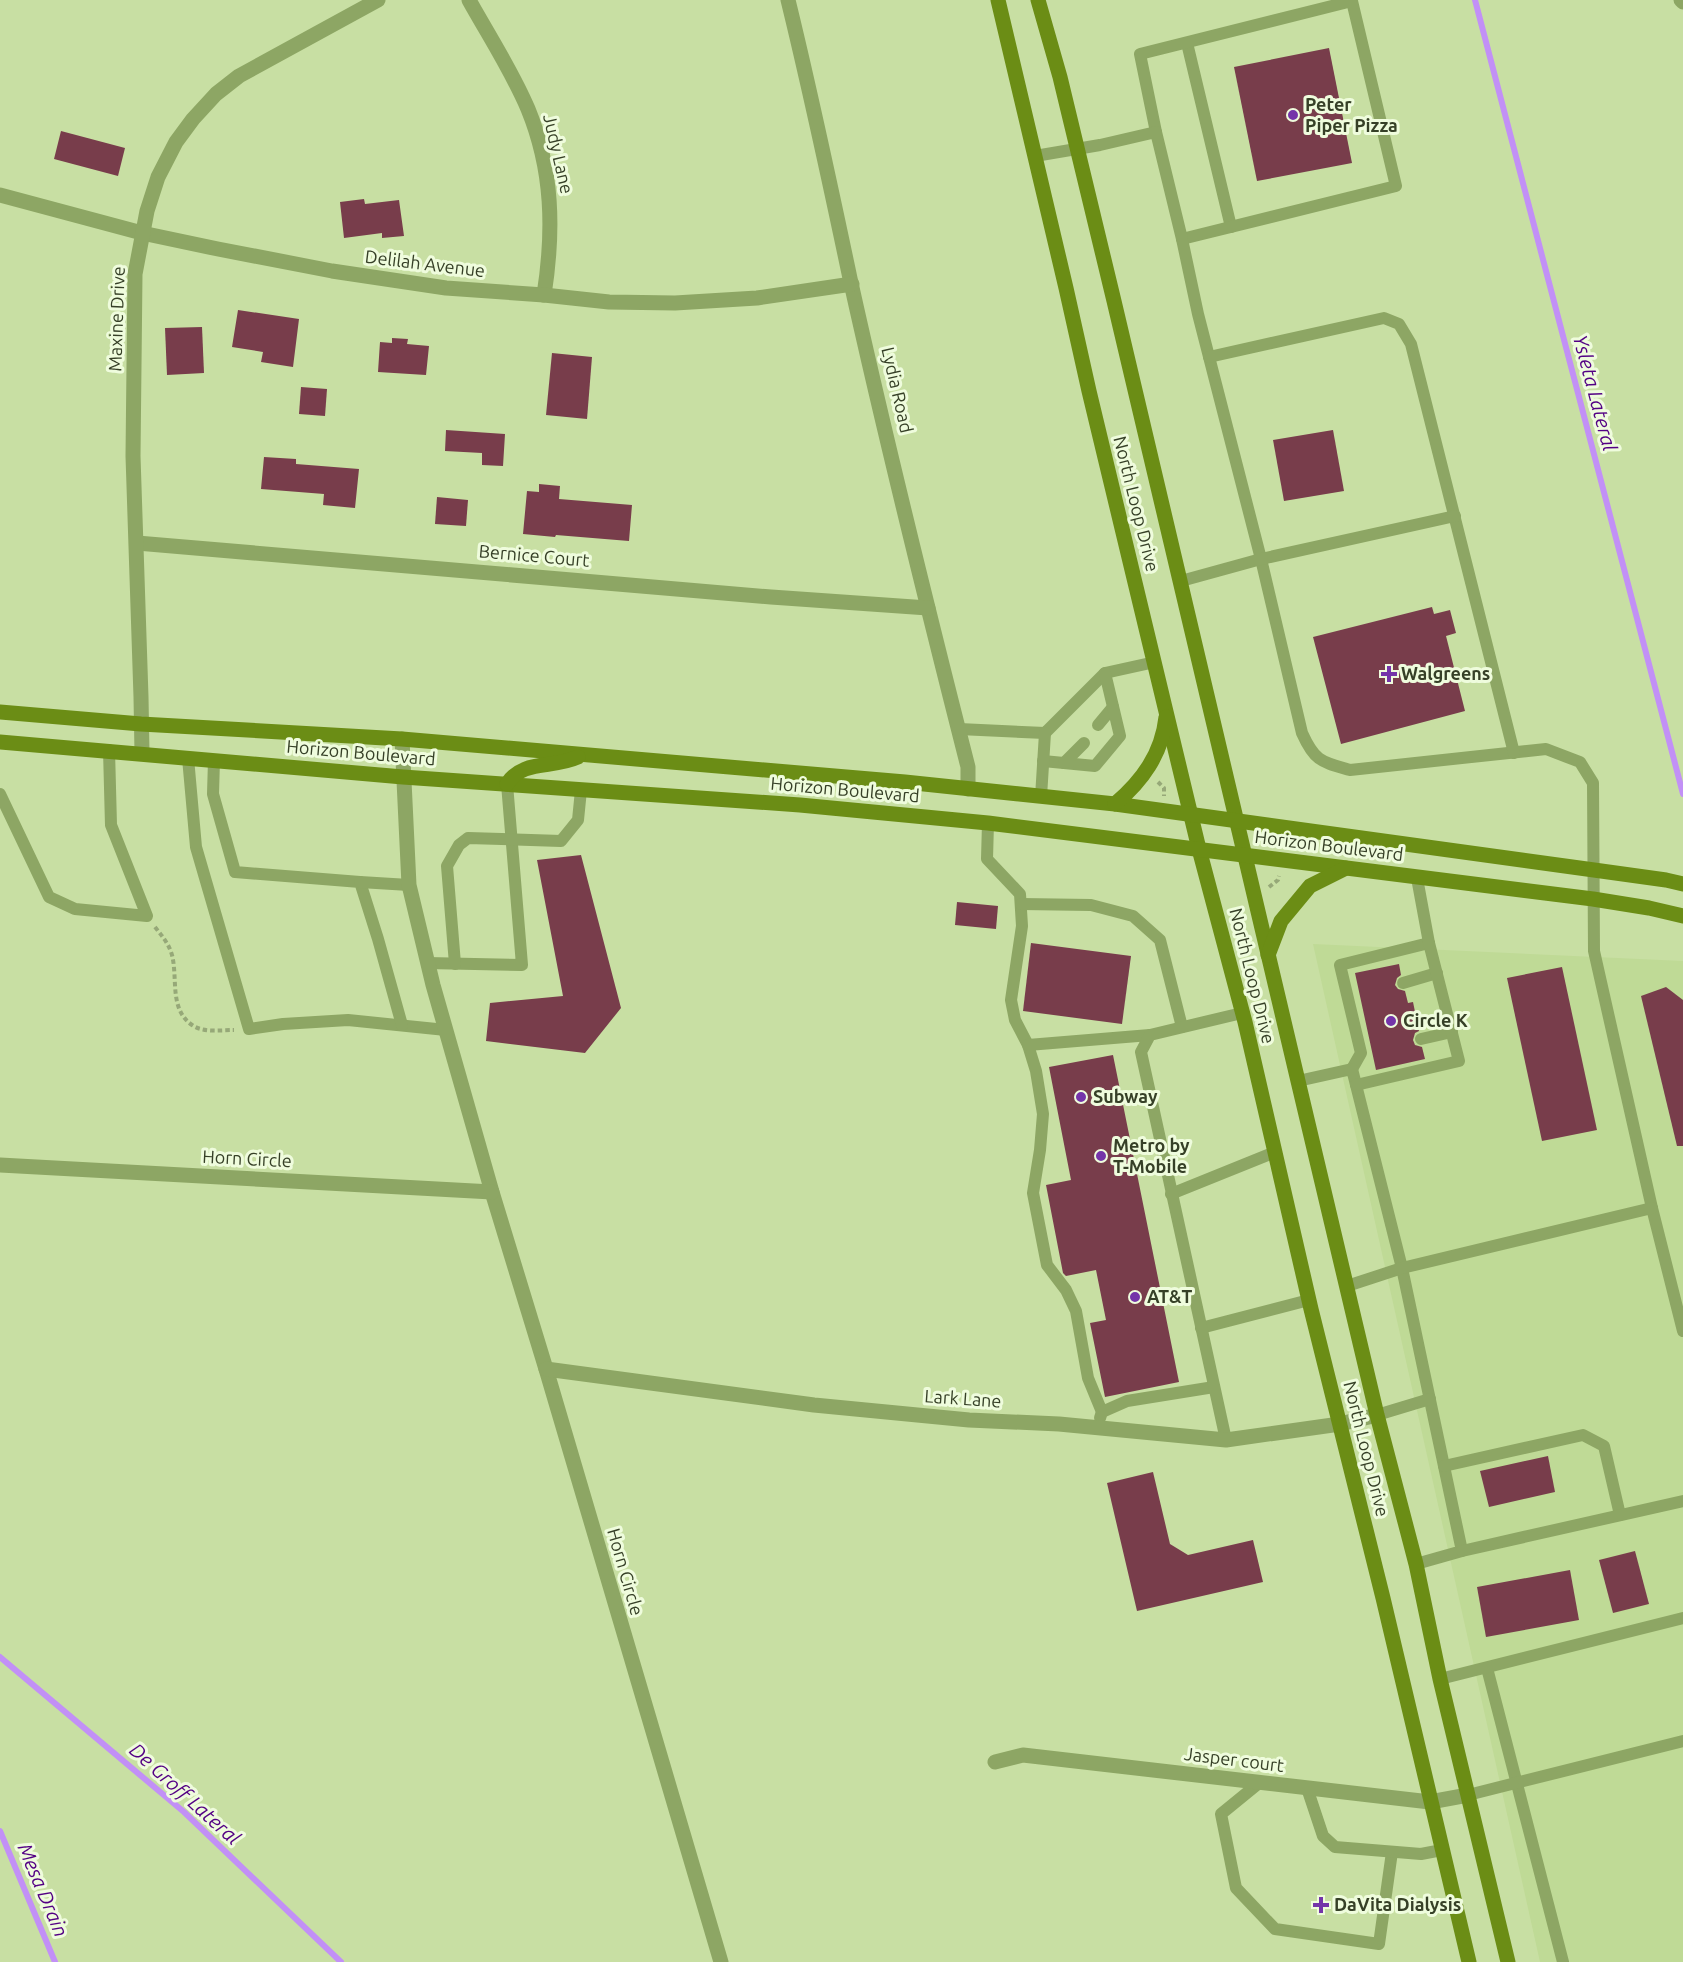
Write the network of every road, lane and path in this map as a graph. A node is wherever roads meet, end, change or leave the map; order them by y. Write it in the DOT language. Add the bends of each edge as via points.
graph roads {
  1 [pos="378,0"];
  2 [pos="469,0"];
  3 [pos="788,0"];
  4 [pos="998,0"];
  5 [pos="1038,0"];
  6 [pos="1187,42"];
  7 [pos="1156,132"];
  8 [pos="1078,149"];
  9 [pos="1035,156"];
  10 [pos="0,195"];
  11 [pos="1231,227"];
  12 [pos="142,233"];
  13 [pos="1182,239"];
  14 [pos="852,284"];
  15 [pos="544,295"];
  16 [pos="1209,357"];
  17 [pos="1455,516"];
  18 [pos="137,543"];
  19 [pos="1261,559"];
  20 [pos="1181,581"];
  21 [pos="928,608"];
  22 [pos="1155,662"];
  23 [pos="1105,673"];
  24 [pos="1113,707"];
  25 [pos="1167,711"];
  26 [pos="0,712"];
  27 [pos="141,724"];
  28 [pos="1098,725"];
  29 [pos="959,729"];
  30 [pos="1045,733"];
  31 [pos="402,739"];
  32 [pos="0,743"];
  33 [pos="1084,743"];
  34 [pos="109,750"];
  35 [pos="142,753"];
  36 [pos="1514,753"];
  37 [pos="583,755"];
  38 [pos="188,758"];
  39 [pos="214,760"];
  40 [pos="1043,761"];
  41 [pos="1064,763"];
  42 [pos="403,777"];
  43 [pos="1158,782"];
  44 [pos="507,784"];
  45 [pos="968,789"];
  46 [pos="581,790"];
  47 [pos="0,794"];
  48 [pos="1041,796"];
  49 [pos="1164,800"];
  50 [pos="1114,804"];
  51 [pos="1191,815"];
  52 [pos="1238,822"];
  53 [pos="988,823"];
  54 [pos="513,840"];
  55 [pos="1199,849"];
  56 [pos="1244,855"];
  57 [pos="1346,868"];
  58 [pos="1594,870"];
  59 [pos="1280,873"];
  60 [pos="1417,878"];
  61 [pos="360,882"];
  62 [pos="1683,884"];
  63 [pos="409,885"];
  64 [pos="1265,888"];
  65 [pos="1593,899"];
  66 [pos="1021,904"];
  67 [pos="147,916"];
  68 [pos="1683,916"];
  69 [pos="1429,943"];
  70 [pos="1268,955"];
  71 [pos="427,963"];
  72 [pos="455,964"];
  73 [pos="1437,973"];
  74 [pos="1403,983"];
  75 [pos="1242,1013"];
  76 [pos="402,1025"];
  77 [pos="1182,1027"];
  78 [pos="249,1029"];
  79 [pos="446,1030"];
  80 [pos="1452,1032"];
  81 [pos="1150,1035"];
  82 [pos="1421,1039"];
  83 [pos="1028,1045"];
  84 [pos="1352,1069"];
  85 [pos="1298,1082"];
  86 [pos="1356,1085"];
  87 [pos="1275,1152"];
  88 [pos="0,1165"];
  89 [pos="492,1192"];
  90 [pos="1171,1194"];
  91 [pos="1652,1208"];
  92 [pos="1402,1268"];
  93 [pos="1347,1286"];
  94 [pos="1309,1300"];
  95 [pos="1201,1328"];
  96 [pos="1683,1331"];
  97 [pos="546,1369"];
  98 [pos="1214,1387"];
  99 [pos="1430,1399"];
  100 [pos="1102,1412"];
  101 [pos="1377,1415"];
  102 [pos="1340,1424"];
  103 [pos="1096,1428"];
  104 [pos="1226,1440"];
  105 [pos="1444,1466"];
  106 [pos="1683,1501"];
  107 [pos="1620,1515"];
  108 [pos="1462,1551"];
  109 [pos="1416,1564"];
  110 [pos="1683,1618"];
  111 [pos="1487,1668"];
  112 [pos="1440,1679"];
  113 [pos="1683,1741"];
  114 [pos="995,1762"];
  115 [pos="1259,1782"];
  116 [pos="1515,1783"];
  117 [pos="1307,1788"];
  118 [pos="1468,1795"];
  119 [pos="1430,1802"];
  120 [pos="1442,1850"];
  121 [pos="1392,1852"];
  122 [pos="721,1962"];
  123 [pos="1469,1962"];
  124 [pos="1508,1962"];
  125 [pos="1563,1962"];
  1 -- 12 [label="street, Maxine Drive" via="238,76 216,94 176,142 158,177"];
  2 -- 15 [label="street, Judy Lane" via="511,73 539,141 551,215"];
  3 -- 14 [label="street, Lydia Road"];
  4 -- 9 [label="main road, North Loop Drive"];
  5 -- 8 [label="main road, North Loop Drive"];
  6 -- 7 [label="lane" via="1140,54"];
  6 -- 11 [label="lane"];
  6 -- 11 [label="lane" via="1352,1 1396,186"];
  7 -- 8 [label="lane"];
  7 -- 13 [label="lane"];
  8 -- 9 [label="lane"];
  8 -- 20 [label="main road, North Loop Drive"];
  9 -- 22 [label="main road, North Loop Drive"];
  10 -- 12 [label="street, Delilah Avenue"];
  11 -- 13 [label="lane"];
  12 -- 15 [label="street, Delilah Avenue" via="332,271 446,288"];
  12 -- 18 [label="street, Maxine Drive" via="135,274 133,456"];
  13 -- 16 [label="lane"];
  14 -- 15 [label="street, Delilah Avenue" via="757,298 675,303 609,302"];
  14 -- 21 [label="street, Lydia Road"];
  16 -- 17 [label="lane" via="1383,318 1399,324 1411,344"];
  16 -- 19 [label="lane"];
  17 -- 19 [label="lane"];
  17 -- 36 [label="lane"];
  18 -- 21 [label="street, Bernice Court"];
  18 -- 27 [label="street, Maxine Drive"];
  19 -- 20 [label="lane"];
  19 -- 36 [label="lane" via="1302,733 1322,762 1350,770"];
  20 -- 52 [label="main road, North Loop Drive"];
  21 -- 29 [label="street, Lydia Road"];
  22 -- 23 [label="lane"];
  22 -- 25 [label="main road, North Loop Drive"];
  23 -- 24 [label="lane"];
  23 -- 30 [label="lane"];
  24 -- 28 [label="lane"];
  24 -- 41 [label="lane" via="1120,736 1095,766"];
  25 -- 50 [label="main road" via="1159,749 1146,772"];
  25 -- 51 [label="main road, North Loop Drive"];
  26 -- 27 [label="main road, Horizon Boulevard"];
  27 -- 31 [label="main road, Horizon Boulevard"];
  27 -- 35 [label="street, Maxine Drive"];
  29 -- 30 [label="lane"];
  29 -- 45 [label="street, Lydia Road" via="968,767"];
  30 -- 40 [label="lane"];
  31 -- 37 [label="main road, Horizon Boulevard"];
  31 -- 42 [label="street, Horn Circle"];
  32 -- 34 [label="main road, Horizon Boulevard"];
  33 -- 41 [label="lane"];
  34 -- 35 [label="main road, Horizon Boulevard"];
  34 -- 67 [label="lane" via="111,825"];
  35 -- 38 [label="main road, Horizon Boulevard"];
  36 -- 58 [label="lane" via="1546,749 1580,762 1593,783"];
  37 -- 44 [label="main road" via="520,770"];
  37 -- 45 [label="main road, Horizon Boulevard"];
  38 -- 39 [label="main road, Horizon Boulevard"];
  38 -- 78 [label="lane" via="196,847"];
  39 -- 42 [label="main road, Horizon Boulevard"];
  39 -- 61 [label="lane" via="213,794 235,872"];
  40 -- 41 [label="lane"];
  40 -- 48 [label="lane"];
  42 -- 44 [label="main road, Horizon Boulevard"];
  42 -- 63 [label="street, Horn Circle"];
  43 -- 49 [label="path" via="1164,788"];
  44 -- 46 [label="main road, Horizon Boulevard"];
  44 -- 54 [label="lane"];
  45 -- 48 [label="main road, Horizon Boulevard"];
  46 -- 53 [label="main road, Horizon Boulevard"];
  46 -- 54 [label="lane" via="578,820 561,841"];
  47 -- 67 [label="lane" via="49,897 75,909"];
  48 -- 50 [label="main road, Horizon Boulevard"];
  50 -- 51 [label="main road, Horizon Boulevard"];
  51 -- 52 [label="main road, Horizon Boulevard"];
  51 -- 55 [label="main road, North Loop Drive"];
  52 -- 56 [label="main road, North Loop Drive"];
  52 -- 58 [label="main road, Horizon Boulevard"];
  53 -- 55 [label="main road, Horizon Boulevard"];
  53 -- 66 [label="lane" via="987,859 1020,894"];
  54 -- 72 [label="lane" via="468,838 447,866"];
  54 -- 72 [label="lane" via="522,965"];
  55 -- 56 [label="main road, Horizon Boulevard"];
  55 -- 75 [label="main road, North Loop Drive"];
  56 -- 57 [label="main road, Horizon Boulevard"];
  56 -- 70 [label="main road, North Loop Drive"];
  57 -- 60 [label="main road, Horizon Boulevard"];
  57 -- 70 [label="main road" via="1310,886 1281,921"];
  58 -- 62 [label="main road, Horizon Boulevard"];
  58 -- 65 [label="lane"];
  59 -- 64 [label="path" via="1275,883"];
  60 -- 65 [label="main road, Horizon Boulevard"];
  60 -- 69 [label="lane"];
  61 -- 63 [label="lane"];
  61 -- 76 [label="lane"];
  63 -- 71 [label="street, Horn Circle"];
  65 -- 68 [label="main road, Horizon Boulevard"];
  65 -- 91 [label="lane" via="1594,951"];
  66 -- 77 [label="lane" via="1091,905 1133,916 1160,940"];
  66 -- 83 [label="lane" via="1022,926 1011,1000 1015,1020"];
  67 -- 78 [label="path" via="172,955 176,1004 193,1026 209,1030"];
  69 -- 73 [label="lane"];
  69 -- 84 [label="lane" via="1340,965 1354,996 1367,1051"];
  70 -- 85 [label="main road, North Loop Drive"];
  71 -- 72 [label="lane"];
  71 -- 79 [label="street, Horn Circle"];
  73 -- 74 [label="lane"];
  73 -- 80 [label="lane"];
  75 -- 77 [label="lane"];
  75 -- 87 [label="main road, North Loop Drive"];
  76 -- 78 [label="lane" via="348,1020"];
  76 -- 79 [label="lane"];
  77 -- 81 [label="lane"];
  79 -- 89 [label="street, Horn Circle"];
  80 -- 82 [label="lane"];
  80 -- 86 [label="lane" via="1460,1061"];
  81 -- 83 [label="lane"];
  81 -- 90 [label="lane" via="1141,1052"];
  83 -- 100 [label="lane" via="1043,1114 1033,1193 1047,1265 1076,1311 1088,1378"];
  84 -- 85 [label="lane"];
  84 -- 86 [label="lane"];
  85 -- 93 [label="main road, North Loop Drive"];
  86 -- 92 [label="lane"];
  87 -- 90 [label="lane"];
  87 -- 94 [label="main road, North Loop Drive"];
  88 -- 89 [label="street, Horn Circle"];
  89 -- 97 [label="street, Horn Circle"];
  90 -- 95 [label="lane"];
  91 -- 92 [label="lane"];
  91 -- 96 [label="lane"];
  92 -- 93 [label="lane"];
  92 -- 99 [label="lane"];
  93 -- 101 [label="main road, North Loop Drive"];
  94 -- 95 [label="lane"];
  94 -- 102 [label="main road, North Loop Drive"];
  95 -- 98 [label="lane"];
  97 -- 103 [label="street, Lark Lane" via="814,1405"];
  97 -- 122 [label="street, Horn Circle"];
  98 -- 100 [label="lane" via="1127,1401"];
  98 -- 104 [label="lane"];
  99 -- 101 [label="lane"];
  99 -- 105 [label="lane"];
  100 -- 103 [label="lane"];
  101 -- 102 [label="street, Lark Lane"];
  101 -- 109 [label="main road, North Loop Drive"];
  102 -- 104 [label="street, Lark Lane"];
  102 -- 119 [label="main road, North Loop Drive"];
  103 -- 104 [label="street, Lark Lane"];
  105 -- 107 [label="lane" via="1583,1435 1604,1446"];
  105 -- 108 [label="lane"];
  106 -- 107 [label="lane"];
  107 -- 108 [label="lane"];
  108 -- 109 [label="lane"];
  109 -- 112 [label="main road, North Loop Drive"];
  110 -- 111 [label="lane"];
  111 -- 112 [label="lane"];
  111 -- 116 [label="lane"];
  112 -- 118 [label="main road, North Loop Drive"];
  113 -- 116 [label="lane"];
  114 -- 115 [label="street, Jasper court" via="1023,1755"];
  115 -- 117 [label="street, Jasper court"];
  115 -- 121 [label="lane" via="1221,1814 1236,1888 1275,1929 1379,1944"];
  116 -- 118 [label="lane"];
  116 -- 125 [label="lane"];
  117 -- 119 [label="street, Jasper court"];
  117 -- 121 [label="lane" via="1323,1836 1335,1847"];
  118 -- 119 [label="street, Jasper court"];
  118 -- 124 [label="main road, North Loop Drive"];
  119 -- 120 [label="main road, North Loop Drive"];
  120 -- 121 [label="lane" via="1421,1854"];
  120 -- 123 [label="main road, North Loop Drive"];
}
